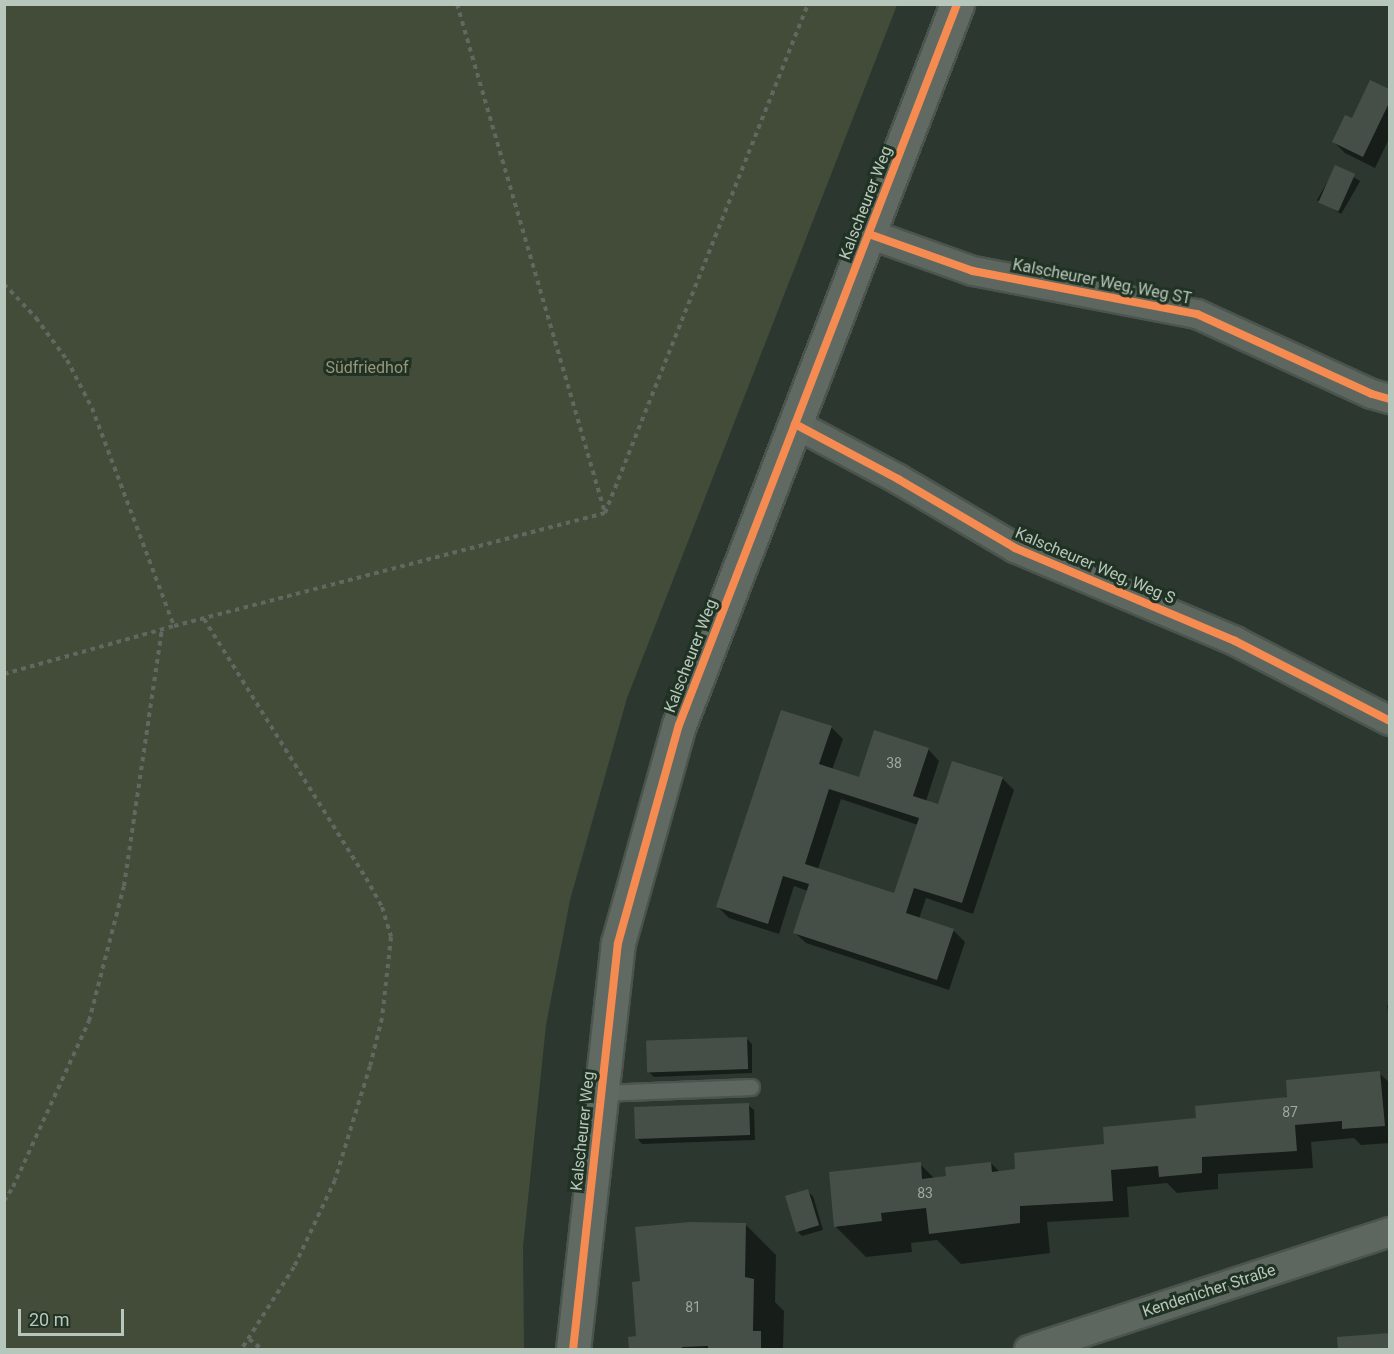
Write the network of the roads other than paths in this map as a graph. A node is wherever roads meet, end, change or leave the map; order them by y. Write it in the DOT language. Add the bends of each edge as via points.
graph roads {
  1 [pos="957,4"];
  2 [pos="869,234"];
  3 [pos="1389,399"];
  4 [pos="795,424"];
  5 [pos="1389,721"];
  6 [pos="751,1087"];
  7 [pos="601,1092"];
  8 [pos="1389,1232"];
  9 [pos="573,1350"];
  10 [pos="1029,1350"];
  1 -- 2 [label="street, Kalscheurer Weg"];
  2 -- 3 [label="street, Kalscheurer Weg, Weg ST" via="973,271 1197,314"];
  2 -- 4 [label="street, Kalscheurer Weg"];
  4 -- 5 [label="street, Kalscheurer Weg, Weg S" via="898,478 1015,548 1235,641"];
  4 -- 7 [label="street, Kalscheurer Weg" via="679,725 618,943"];
  6 -- 7 [label="lane"];
  7 -- 9 [label="street, Kalscheurer Weg"];
  8 -- 10 [label="street, Kendenicher Straße"];
}
